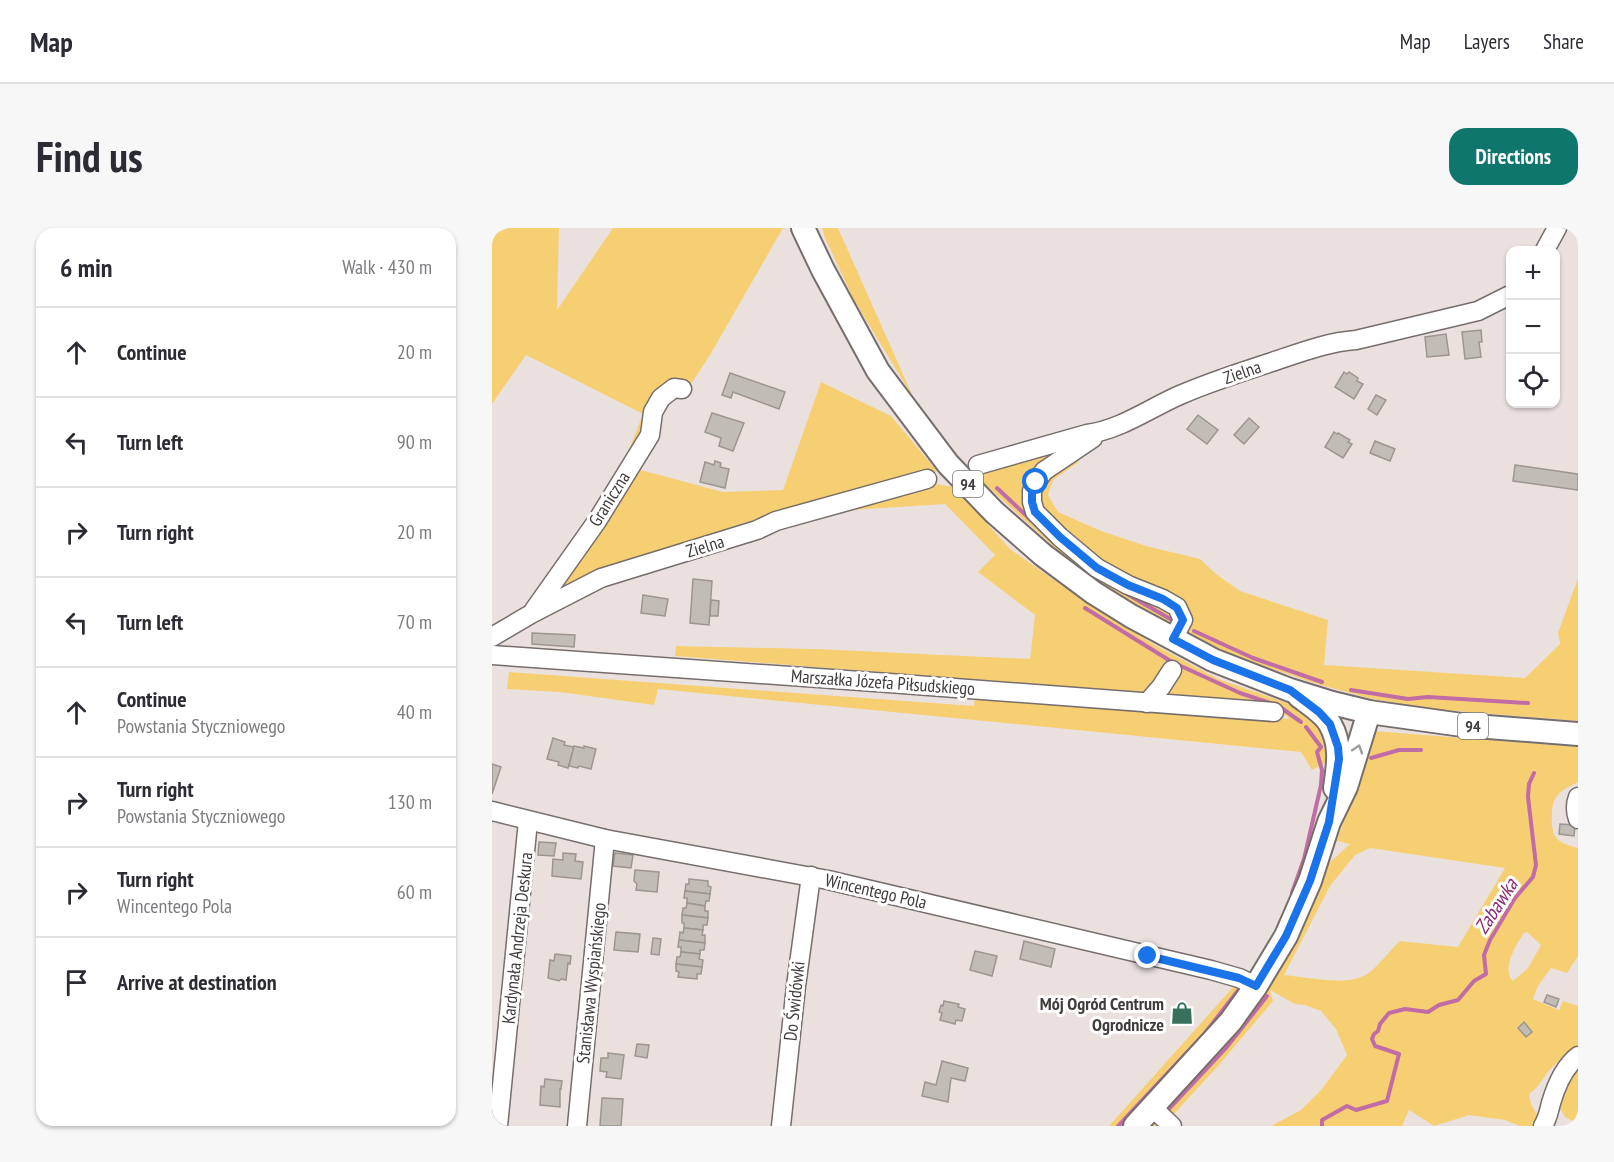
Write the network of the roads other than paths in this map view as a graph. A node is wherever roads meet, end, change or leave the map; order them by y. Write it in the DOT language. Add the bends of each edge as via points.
graph roads {
  1 [pos="803,228"];
  2 [pos="811,228"];
  3 [pos="1557,228"];
  4 [pos="1547,246"];
  5 [pos="823,270"];
  6 [pos="1506,297"];
  7 [pos="682,389"];
  8 [pos="1102,432"];
  9 [pos="978,465"];
  10 [pos="927,479"];
  11 [pos="531,614"];
  12 [pos="492,637"];
  13 [pos="1173,639"];
  14 [pos="492,655"];
  15 [pos="1172,670"];
  16 [pos="1290,690"];
  17 [pos="1147,703"];
  18 [pos="1274,712"];
  19 [pos="1369,712"];
  20 [pos="1578,734"];
  21 [pos="1578,797"];
  22 [pos="492,811"];
  23 [pos="1578,819"];
  24 [pos="528,821"];
  25 [pos="1329,822"];
  26 [pos="605,839"];
  27 [pos="811,876"];
  28 [pos="1256,986"];
  29 [pos="1578,1056"];
  30 [pos="1153,1108"];
  31 [pos="498,1126"];
  32 [pos="577,1126"];
  33 [pos="781,1126"];
  34 [pos="1135,1126"];
  35 [pos="1172,1126"];
  36 [pos="1543,1126"];
  1 -- 5 [label="main road, 94"];
  2 -- 5 [label="main road, 94"];
  3 -- 4 [label="street"];
  5 -- 13 [label="main road, 94" via="878,370 948,464 1043,555 1094,593"];
  6 -- 8 [label="street, Zielna" via="1478,311 1337,341 1232,375"];
  7 -- 11 [label="street, Graniczna" via="674,388 661,398 653,412 650,435"];
  8 -- 9 [label="street, Zielna"];
  8 -- 13 [label="street" via="1044,471 1032,491 1035,512 1097,568 1177,608 1183,620"];
  10 -- 11 [label="street, Zielna" via="776,520 757,530 601,578"];
  11 -- 12 [label="street, Zielna"];
  13 -- 16 [label="main road, 94" via="1213,660"];
  14 -- 17 [label="street, Marszałka Józefa Piłsudskiego"];
  15 -- 17 [label="street"];
  16 -- 19 [label="main road, 94"];
  16 -- 25 [label="main road" via="1330,724 1338,747"];
  17 -- 18 [label="street, Marszałka Józefa Piłsudskiego"];
  19 -- 20 [label="main road, 94" via="1462,725"];
  25 -- 19 [label="main road, one-way" via="1346,787"];
  21 -- 23 [label="street"];
  22 -- 24 [label="street, Wincentego Pola"];
  24 -- 26 [label="street, Wincentego Pola"];
  24 -- 31 [label="street, Kardynała Andrzeja Deskura"];
  25 -- 28 [label="main road" via="1310,881 1286,936"];
  26 -- 27 [label="street, Wincentego Pola"];
  26 -- 32 [label="street, Stanisława Wyspiańskiego"];
  27 -- 28 [label="street, Wincentego Pola" via="1210,970"];
  27 -- 33 [label="street, Do Świdówki"];
  28 -- 30 [label="main road" via="1231,1021"];
  29 -- 36 [label="street" via="1562,1075"];
  30 -- 34 [label="main road"];
  30 -- 35 [label="street"];
}
